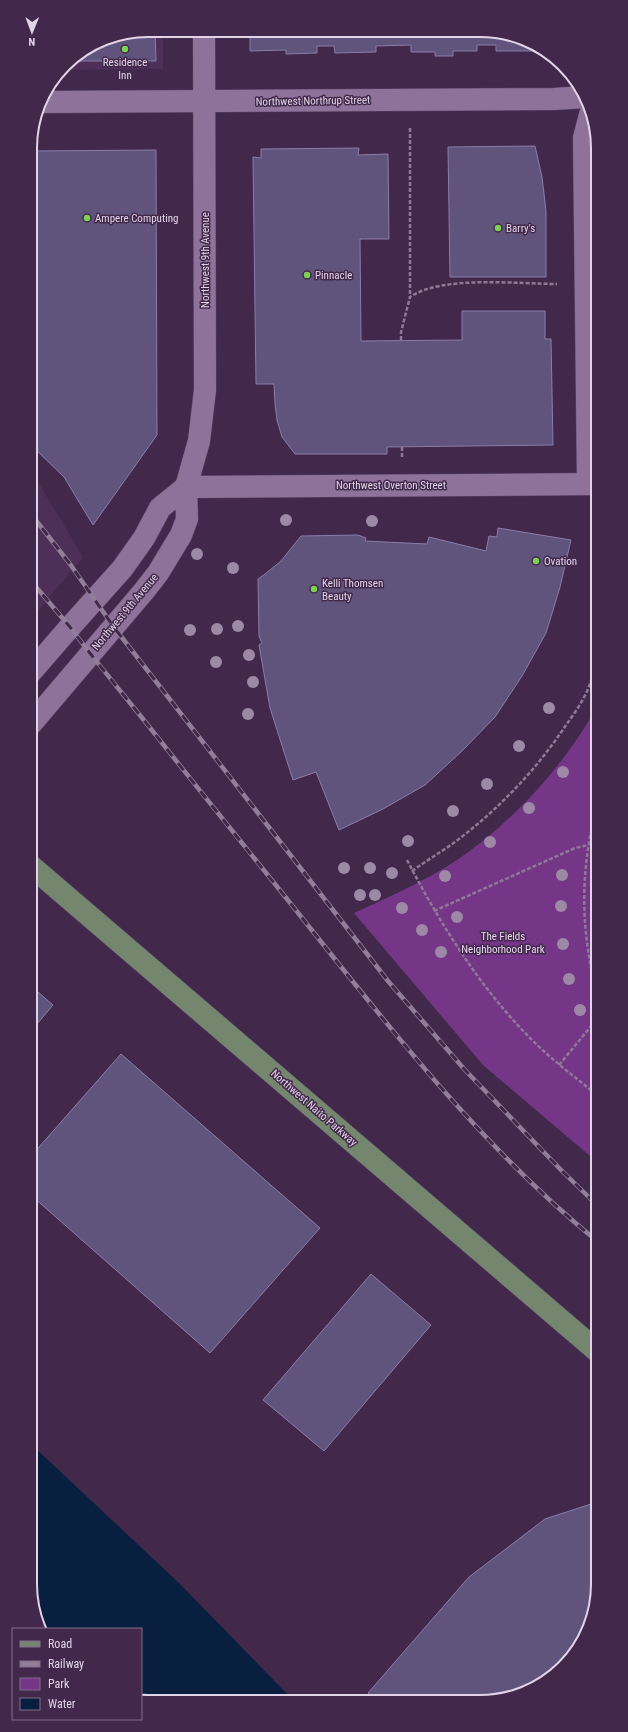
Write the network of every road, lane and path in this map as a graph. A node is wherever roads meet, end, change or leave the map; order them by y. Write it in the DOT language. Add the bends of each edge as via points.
graph roads {
  1 [pos="204,37"];
  2 [pos="579,97"];
  3 [pos="47,102"];
  4 [pos="205,102"];
  5 [pos="588,123"];
  6 [pos="410,144"];
  7 [pos="586,284"];
  8 [pos="410,297"];
  9 [pos="401,340"];
  10 [pos="591,451"];
  11 [pos="591,484"];
  12 [pos="186,487"];
  13 [pos="37,665"];
  14 [pos="591,678"];
  15 [pos="37,717"];
  16 [pos="591,831"];
  17 [pos="588,844"];
  18 [pos="407,860"];
  19 [pos="37,871"];
  20 [pos="412,871"];
  21 [pos="434,912"];
  22 [pos="591,967"];
  23 [pos="591,1026"];
  24 [pos="559,1065"];
  25 [pos="591,1090"];
  26 [pos="591,1346"];
  1 -- 4 [label="street, Northwest 9th Avenue"];
  2 -- 4 [label="street, Northwest Northrup Street"];
  3 -- 4 [label="street, Northwest Northrup Street"];
  4 -- 12 [label="street, Northwest 9th Avenue" via="204,406 199,441"];
  5 -- 7 [label="street" via="584,138"];
  6 -- 8 [label="path"];
  7 -- 8 [label="path" via="443,284 420,290"];
  7 -- 10 [label="street"];
  8 -- 9 [label="path"];
  11 -- 12 [label="street, Northwest Overton Street"];
  12 -- 13 [label="street" via="160,508 144,538 122,569"];
  12 -- 15 [label="street, Northwest 9th Avenue" via="187,519 181,535 158,573"];
  14 -- 20 [label="path" via="578,706 538,763 476,825"];
  16 -- 17 [label="path"];
  17 -- 21 [label="path"];
  17 -- 22 [label="path" via="584,872 583,916"];
  18 -- 20 [label="path"];
  19 -- 26 [label="main road, Northwest Naito Parkway"];
  20 -- 21 [label="path"];
  21 -- 24 [label="path" via="462,955 495,997 532,1040"];
  23 -- 24 [label="path"];
  24 -- 25 [label="path"];
}
